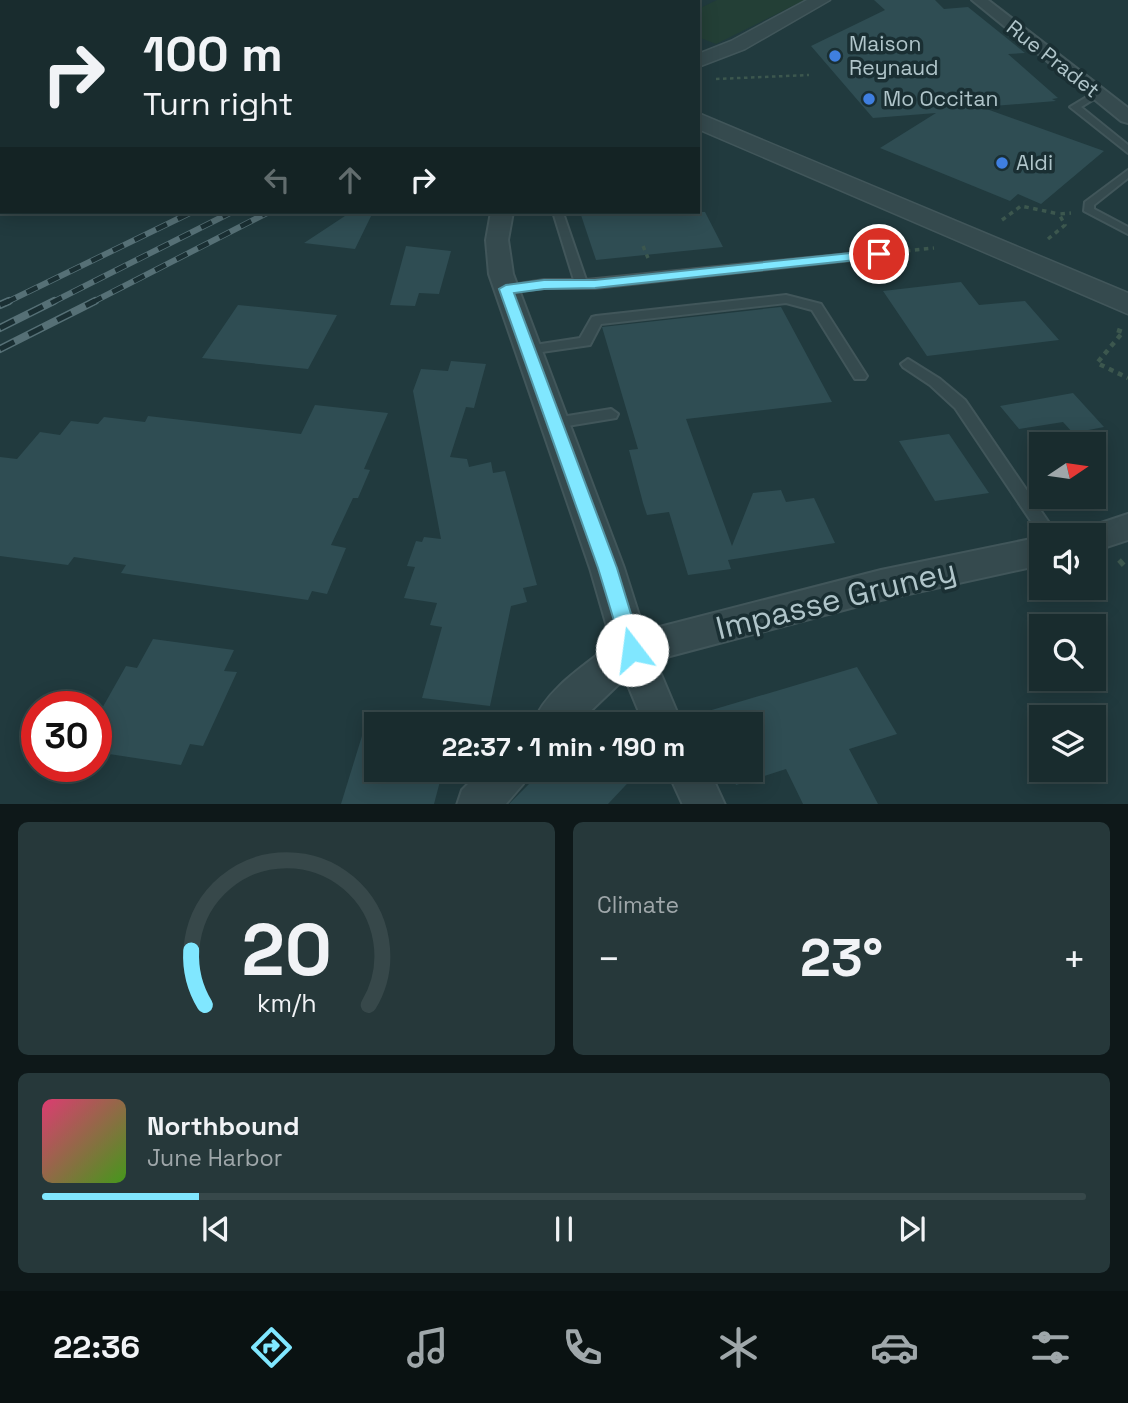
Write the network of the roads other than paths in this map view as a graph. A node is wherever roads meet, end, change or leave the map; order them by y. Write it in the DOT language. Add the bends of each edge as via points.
graph roads {
  1 [pos="821,0"];
  2 [pos="979,0"];
  3 [pos="700,60"];
  4 [pos="1098,94"];
  5 [pos="1128,117"];
  6 [pos="700,121"];
  7 [pos="1128,149"];
  8 [pos="1128,173"];
  9 [pos="502,214"];
  10 [pos="558,214"];
  11 [pos="1128,231"];
  12 [pos="879,254"];
  13 [pos="581,284"];
  14 [pos="506,289"];
  15 [pos="1128,304"];
  16 [pos="528,350"];
  17 [pos="908,364"];
  18 [pos="860,376"];
  19 [pos="611,414"];
  20 [pos="555,423"];
  21 [pos="1041,523"];
  22 [pos="1128,527"];
  23 [pos="1106,534"];
  24 [pos="1029,554"];
  25 [pos="632,650"];
  26 [pos="563,712"];
  27 [pos="658,712"];
  28 [pos="498,782"];
  29 [pos="693,782"];
  30 [pos="477,804"];
  31 [pos="705,804"];
  1 -- 3 [label="street"];
  2 -- 4 [label="street, Rue Pradet"];
  4 -- 5 [label="street, Rue Pradet"];
  4 -- 7 [label="lane" via="1075,107"];
  6 -- 15 [label="street"];
  8 -- 11 [label="lane" via="1089,204 1090,212"];
  9 -- 14 [label="street" via="497,240"];
  10 -- 13 [label="lane"];
  12 -- 13 [label="lane"];
  13 -- 14 [label="lane"];
  14 -- 16 [label="street"];
  16 -- 18 [label="lane" via="585,342 597,320 786,299 817,307"];
  16 -- 20 [label="street"];
  17 -- 21 [label="lane" via="960,404"];
  19 -- 20 [label="lane"];
  20 -- 25 [label="street"];
  22 -- 23 [label="street"];
  24 -- 25 [label="street, Impasse Gruney" via="881,585"];
  25 -- 26 [label="street"];
  25 -- 27 [label="street"];
  28 -- 30 [label="street"];
  29 -- 31 [label="street"];
}
